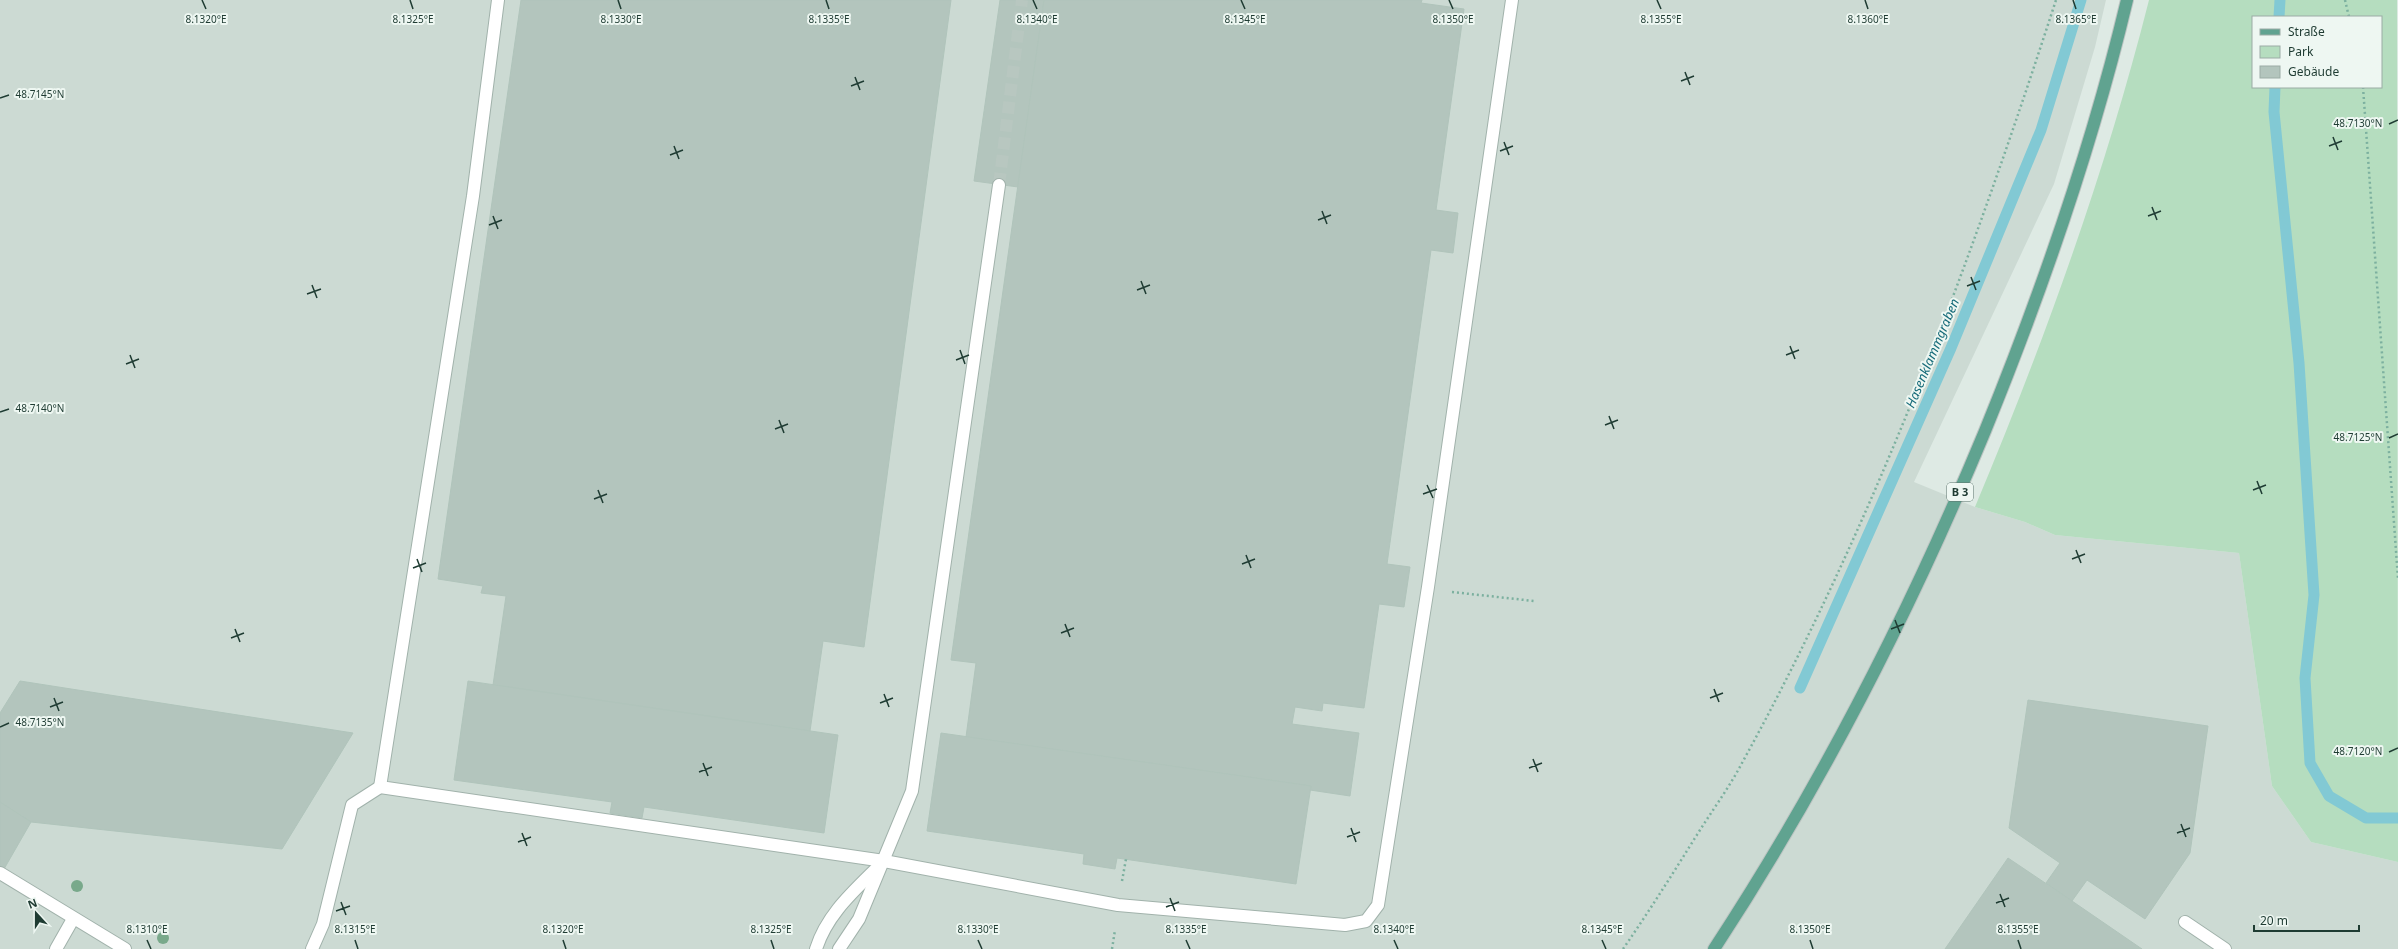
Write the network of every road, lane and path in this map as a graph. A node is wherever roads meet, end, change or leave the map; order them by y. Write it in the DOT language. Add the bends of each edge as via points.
graph roads {
  1 [pos="498,0"];
  2 [pos="1512,0"];
  3 [pos="2056,0"];
  4 [pos="2127,0"];
  5 [pos="2345,0"];
  6 [pos="2349,16"];
  7 [pos="2363,88"];
  8 [pos="999,185"];
  9 [pos="2398,579"];
  10 [pos="1449,592"];
  11 [pos="1534,601"];
  12 [pos="380,786"];
  13 [pos="884,861"];
  14 [pos="0,873"];
  15 [pos="74,919"];
  16 [pos="2185,922"];
  17 [pos="56,949"];
  18 [pos="125,949"];
  19 [pos="312,949"];
  20 [pos="816,949"];
  21 [pos="839,949"];
  22 [pos="1623,949"];
  23 [pos="1714,949"];
  24 [pos="2225,949"];
  1 -- 12 [label="street" via="473,196"];
  2 -- 13 [label="street" via="1428,587 1378,905 1366,921 1345,925 1118,905"];
  3 -- 22 [label="path" via="1984,214 1879,484 1807,640 1741,766"];
  4 -- 23 [label="main road, B 3" via="2093,128 2044,279 2017,353 1956,499 1889,645 1853,713 1811,789"];
  5 -- 6 [label="path"];
  7 -- 9 [label="path"];
  8 -- 13 [label="street" via="912,791"];
  10 -- 11 [label="path"];
  12 -- 13 [label="street"];
  12 -- 19 [label="street" via="352,805 323,924"];
  13 -- 20 [label="street" via="837,908"];
  13 -- 21 [label="street" via="859,919"];
  14 -- 15 [label="street"];
  15 -- 17 [label="street"];
  15 -- 18 [label="street"];
  16 -- 24 [label="street"];
}
